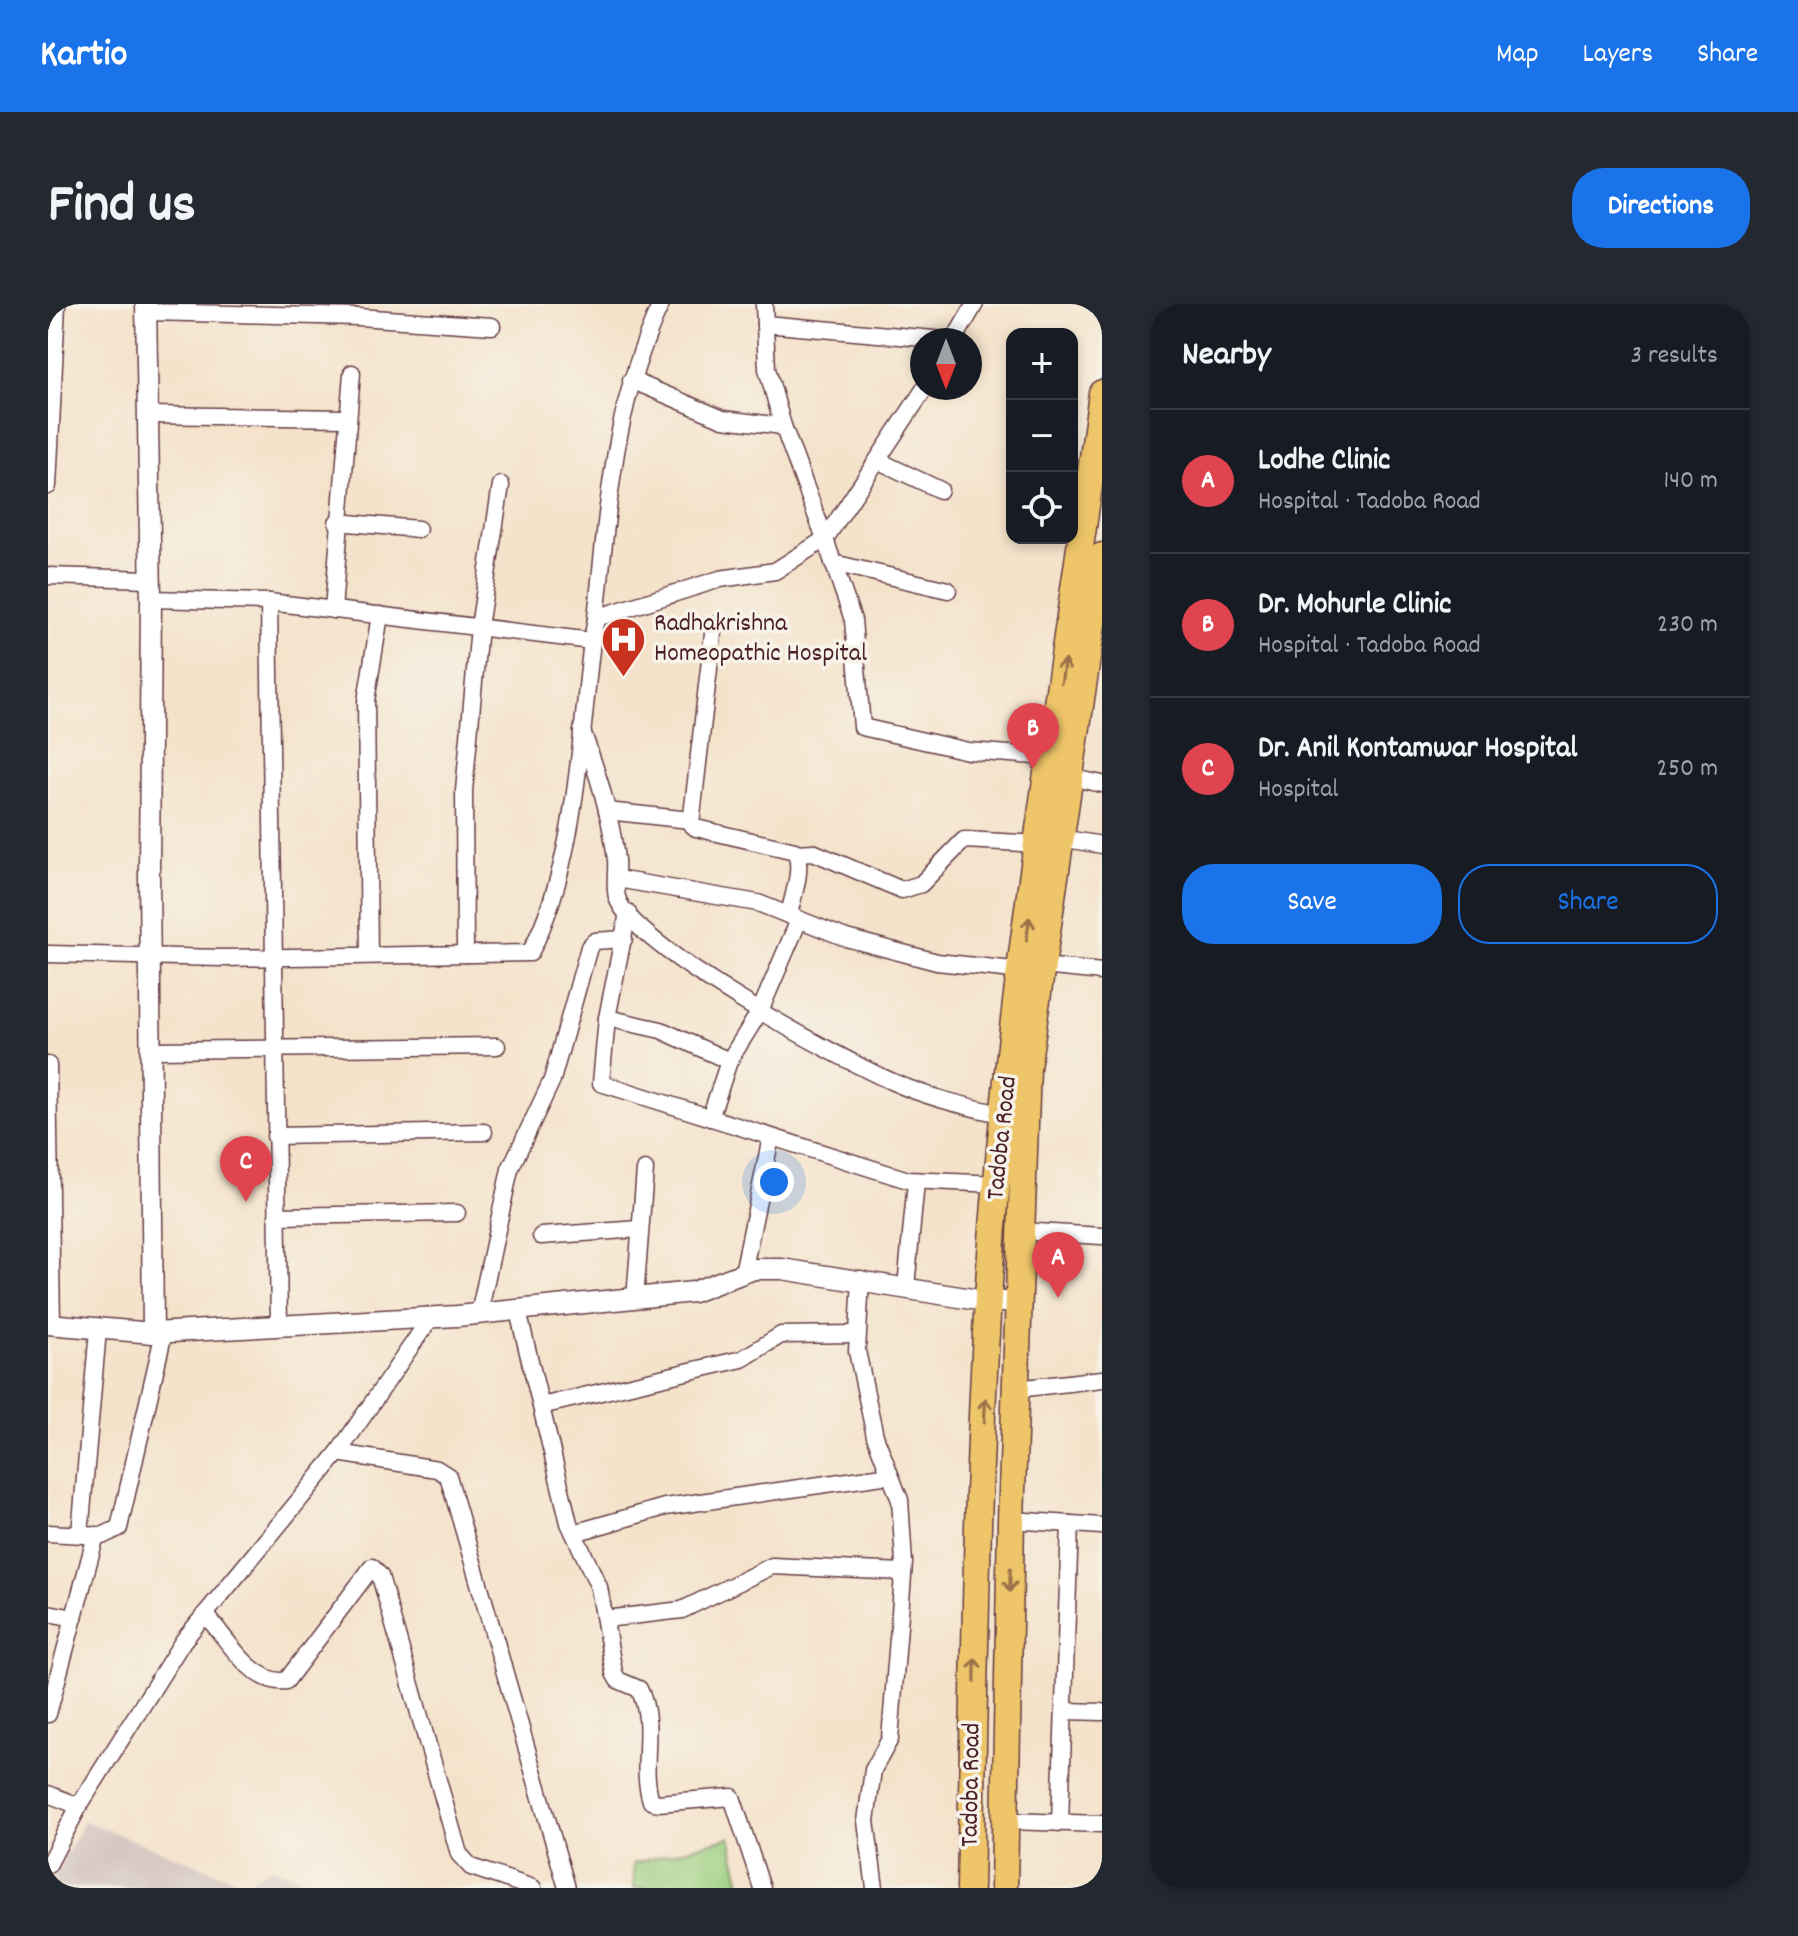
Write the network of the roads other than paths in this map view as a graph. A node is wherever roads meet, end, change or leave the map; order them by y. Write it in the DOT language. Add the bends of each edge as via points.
graph roads {
  1 [pos="57,304"];
  2 [pos="661,304"];
  3 [pos="764,304"];
  4 [pos="975,304"];
  5 [pos="146,308"];
  6 [pos="359,310"];
  7 [pos="765,324"];
  8 [pos="492,326"];
  9 [pos="961,328"];
  10 [pos="910,337"];
  11 [pos="352,373"];
  12 [pos="631,380"];
  13 [pos="1102,393"];
  14 [pos="917,400"];
  15 [pos="147,415"];
  16 [pos="347,418"];
  17 [pos="783,426"];
  18 [pos="879,461"];
  19 [pos="48,473"];
  20 [pos="501,485"];
  21 [pos="48,486"];
  22 [pos="940,490"];
  23 [pos="337,522"];
  24 [pos="418,529"];
  25 [pos="825,539"];
  26 [pos="1102,556"];
  27 [pos="833,563"];
  28 [pos="48,576"];
  29 [pos="150,589"];
  30 [pos="948,590"];
  31 [pos="269,602"];
  32 [pos="333,610"];
  33 [pos="380,615"];
  34 [pos="596,618"];
  35 [pos="714,625"];
  36 [pos="479,627"];
  37 [pos="592,641"];
  38 [pos="1093,674"];
  39 [pos="582,730"];
  40 [pos="1050,757"];
  41 [pos="1069,777"];
  42 [pos="1102,784"];
  43 [pos="607,811"];
  44 [pos="690,820"];
  45 [pos="1050,841"];
  46 [pos="1102,845"];
  47 [pos="797,853"];
  48 [pos="617,879"];
  49 [pos="628,913"];
  50 [pos="794,918"];
  51 [pos="624,939"];
  52 [pos="48,954"];
  53 [pos="369,954"];
  54 [pos="465,954"];
  55 [pos="272,957"];
  56 [pos="150,958"];
  57 [pos="1030,967"];
  58 [pos="1102,972"];
  59 [pos="760,1011"];
  60 [pos="607,1018"];
  61 [pos="497,1046"];
  62 [pos="274,1048"];
  63 [pos="152,1050"];
  64 [pos="729,1061"];
  65 [pos="48,1065"];
  66 [pos="1004,1115"];
  67 [pos="710,1118"];
  68 [pos="484,1132"];
  69 [pos="275,1136"];
  70 [pos="771,1137"];
  71 [pos="645,1170"];
  72 [pos="916,1182"];
  73 [pos="998,1184"];
  74 [pos="49,1199"];
  75 [pos="457,1213"];
  76 [pos="277,1216"];
  77 [pos="640,1229"];
  78 [pos="1019,1231"];
  79 [pos="541,1236"];
  80 [pos="1102,1236"];
  81 [pos="743,1273"];
  82 [pos="861,1279"];
  83 [pos="906,1287"];
  84 [pos="635,1299"];
  85 [pos="991,1302"];
  86 [pos="1018,1302"];
  87 [pos="518,1311"];
  88 [pos="479,1314"];
  89 [pos="431,1317"];
  90 [pos="50,1325"];
  91 [pos="279,1325"];
  92 [pos="98,1330"];
  93 [pos="158,1332"];
  94 [pos="857,1334"];
  95 [pos="1102,1379"];
  96 [pos="1017,1389"];
  97 [pos="541,1406"];
  98 [pos="338,1453"];
  99 [pos="890,1475"];
  100 [pos="1011,1520"];
  101 [pos="1070,1524"];
  102 [pos="1102,1526"];
  103 [pos="48,1533"];
  104 [pos="574,1533"];
  105 [pos="88,1535"];
  106 [pos="903,1572"];
  107 [pos="48,1613"];
  108 [pos="205,1614"];
  109 [pos="74,1618"];
  110 [pos="605,1619"];
  111 [pos="1066,1711"];
  112 [pos="1102,1712"];
  113 [pos="48,1714"];
  114 [pos="48,1794"];
  115 [pos="79,1806"];
  116 [pos="1007,1821"];
  117 [pos="1060,1823"];
  118 [pos="1102,1824"];
  119 [pos="48,1865"];
  120 [pos="533,1888"];
  121 [pos="567,1888"];
  122 [pos="762,1888"];
  123 [pos="875,1888"];
  124 [pos="970,1888"];
  125 [pos="1004,1888"];
  1 -- 19 [label="street"];
  2 -- 12 [label="street"];
  3 -- 7 [label="street"];
  4 -- 9 [label="street"];
  5 -- 6 [label="street"];
  5 -- 15 [label="street"];
  6 -- 8 [label="street"];
  7 -- 10 [label="street"];
  7 -- 17 [label="street" via="767,369"];
  11 -- 16 [label="street"];
  12 -- 17 [label="street" via="723,419"];
  12 -- 34 [label="street" via="611,485"];
  40 -- 13 [label="main road, Tadoba Road, one-way"];
  14 -- 18 [label="street"];
  15 -- 16 [label="street"];
  15 -- 29 [label="street"];
  16 -- 23 [label="street"];
  17 -- 25 [label="street"];
  18 -- 22 [label="street"];
  18 -- 25 [label="street"];
  19 -- 21 [label="street"];
  20 -- 36 [label="street"];
  23 -- 24 [label="street"];
  23 -- 32 [label="street"];
  25 -- 27 [label="street"];
  25 -- 34 [label="street" via="775,571 720,579"];
  26 -- 38 [label="main road, Tadoba Road"];
  27 -- 30 [label="street"];
  27 -- 40 [label="street" via="853,620 862,727 968,751"];
  28 -- 29 [label="street"];
  29 -- 31 [label="street"];
  29 -- 56 [label="street"];
  31 -- 32 [label="street"];
  31 -- 55 [label="street"];
  32 -- 33 [label="street"];
  33 -- 36 [label="street"];
  33 -- 53 [label="street" via="366,701"];
  34 -- 37 [label="street"];
  35 -- 44 [label="street"];
  36 -- 37 [label="street"];
  36 -- 54 [label="street" via="464,791"];
  37 -- 39 [label="street"];
  38 -- 41 [label="main road, Tadoba Road"];
  39 -- 43 [label="street"];
  39 -- 54 [label="street" via="562,870 537,942 530,953"];
  40 -- 45 [label="main road, Tadoba Road"];
  41 -- 42 [label="street"];
  41 -- 45 [label="main road, Tadoba Road"];
  43 -- 44 [label="street"];
  43 -- 48 [label="street"];
  44 -- 47 [label="street" via="696,828"];
  45 -- 46 [label="street"];
  45 -- 47 [label="street" via="964,840 921,884 902,890 813,852"];
  45 -- 57 [label="main road, Tadoba Road"];
  47 -- 50 [label="street"];
  48 -- 49 [label="street" via="617,898"];
  48 -- 50 [label="street" via="744,900"];
  49 -- 51 [label="street"];
  49 -- 59 [label="street" via="682,961"];
  50 -- 57 [label="street" via="937,962"];
  50 -- 59 [label="street"];
  51 -- 60 [label="street"];
  51 -- 88 [label="street" via="595,941 589,947 552,1080 510,1166"];
  52 -- 56 [label="street"];
  53 -- 54 [label="street"];
  53 -- 55 [label="street"];
  55 -- 56 [label="street"];
  55 -- 62 [label="street"];
  56 -- 63 [label="street"];
  57 -- 58 [label="street"];
  57 -- 66 [label="main road, Tadoba Road"];
  57 -- 78 [label="main road, Tadoba Road"];
  59 -- 64 [label="street"];
  59 -- 66 [label="street" via="893,1082"];
  60 -- 64 [label="street" via="661,1030"];
  60 -- 67 [label="street" via="601,1083"];
  61 -- 62 [label="street"];
  62 -- 63 [label="street"];
  62 -- 69 [label="street"];
  63 -- 93 [label="street"];
  64 -- 67 [label="street"];
  65 -- 74 [label="street"];
  66 -- 73 [label="main road, Tadoba Road"];
  67 -- 70 [label="street"];
  68 -- 69 [label="street"];
  69 -- 76 [label="street"];
  70 -- 72 [label="street"];
  70 -- 81 [label="street"];
  71 -- 77 [label="street"];
  72 -- 73 [label="street"];
  72 -- 83 [label="street"];
  73 -- 85 [label="main road, Tadoba Road"];
  74 -- 90 [label="street"];
  75 -- 76 [label="street"];
  76 -- 91 [label="street"];
  77 -- 79 [label="street"];
  77 -- 84 [label="street"];
  78 -- 80 [label="street"];
  78 -- 86 [label="main road, Tadoba Road"];
  81 -- 82 [label="street" via="782,1269"];
  81 -- 84 [label="street" via="693,1292"];
  82 -- 83 [label="street"];
  82 -- 94 [label="street"];
  83 -- 85 [label="street"];
  84 -- 87 [label="street"];
  85 -- 86 [label="street"];
  124 -- 85 [label="main road, Tadoba Road, one-way" via="979,1518"];
  86 -- 96 [label="main road, Tadoba Road"];
  87 -- 88 [label="street"];
  87 -- 97 [label="street"];
  88 -- 89 [label="street"];
  89 -- 91 [label="street"];
  89 -- 98 [label="street"];
  90 -- 92 [label="street"];
  91 -- 93 [label="street"];
  92 -- 93 [label="street"];
  92 -- 105 [label="street"];
  93 -- 105 [label="street" via="119,1528 109,1535"];
  94 -- 97 [label="street" via="781,1335 742,1359"];
  94 -- 99 [label="street" via="875,1436"];
  95 -- 96 [label="street"];
  96 -- 100 [label="main road, Tadoba Road"];
  97 -- 104 [label="street"];
  98 -- 108 [label="street"];
  98 -- 121 [label="street" via="437,1469 448,1476"];
  99 -- 104 [label="street" via="665,1507"];
  99 -- 106 [label="street" via="900,1500"];
  100 -- 101 [label="street"];
  100 -- 116 [label="main road, Tadoba Road, one-way"];
  101 -- 102 [label="street"];
  101 -- 111 [label="street"];
  103 -- 105 [label="street"];
  104 -- 110 [label="street" via="596,1576"];
  105 -- 109 [label="street"];
  106 -- 110 [label="street" via="772,1566 682,1610"];
  106 -- 123 [label="street" via="890,1739 873,1770 866,1821"];
  107 -- 109 [label="street"];
  108 -- 115 [label="street"];
  108 -- 120 [label="street" via="260,1677 286,1681 372,1567 380,1576 461,1858 471,1867"];
  109 -- 113 [label="street"];
  110 -- 122 [label="street" via="616,1677 639,1689 648,1718 651,1801 732,1797"];
  111 -- 112 [label="street"];
  111 -- 117 [label="street"];
  114 -- 115 [label="street"];
  115 -- 119 [label="street"];
  116 -- 117 [label="street"];
  116 -- 125 [label="main road, Tadoba Road"];
  117 -- 118 [label="street"];
}
